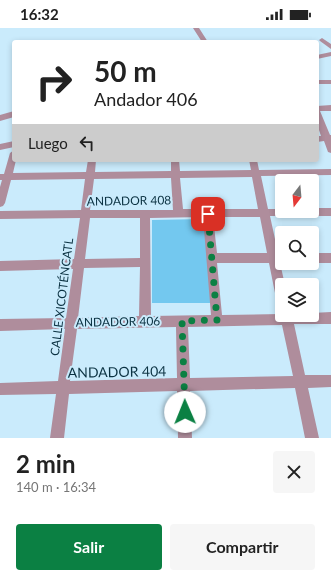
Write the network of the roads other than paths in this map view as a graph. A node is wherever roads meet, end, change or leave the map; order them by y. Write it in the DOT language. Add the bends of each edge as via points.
graph roads {
  1 [pos="196,28"];
  2 [pos="204,40"];
  3 [pos="322,40"];
  4 [pos="331,47"];
  5 [pos="331,54"];
  6 [pos="319,57"];
  7 [pos="319,82"];
  8 [pos="331,82"];
  9 [pos="319,108"];
  10 [pos="331,108"];
  11 [pos="12,115"];
  12 [pos="319,117"];
  13 [pos="0,118"];
  14 [pos="329,138"];
  15 [pos="12,144"];
  16 [pos="0,147"];
  17 [pos="331,150"];
  18 [pos="12,158"];
  19 [pos="92,162"];
  20 [pos="175,162"];
  21 [pos="253,162"];
  22 [pos="331,172"];
  23 [pos="256,173"];
  24 [pos="176,174"];
  25 [pos="90,176"];
  26 [pos="4,177"];
  27 [pos="0,203"];
  28 [pos="331,212"];
  29 [pos="264,213"];
  30 [pos="145,214"];
  31 [pos="178,214"];
  32 [pos="208,214"];
  33 [pos="85,215"];
  34 [pos="0,216"];
  35 [pos="275,248"];
  36 [pos="212,258"];
  37 [pos="275,258"];
  38 [pos="319,258"];
  39 [pos="331,258"];
  40 [pos="145,262"];
  41 [pos="79,264"];
  42 [pos="0,266"];
  43 [pos="275,317"];
  44 [pos="319,318"];
  45 [pos="331,318"];
  46 [pos="217,320"];
  47 [pos="182,321"];
  48 [pos="145,322"];
  49 [pos="287,322"];
  50 [pos="72,323"];
  51 [pos="0,325"];
  52 [pos="299,381"];
  53 [pos="331,381"];
  54 [pos="184,385"];
  55 [pos="64,388"];
  56 [pos="0,389"];
  57 [pos="57,438"];
  58 [pos="185,438"];
  59 [pos="312,438"];
  1 -- 2 [label="street"];
  3 -- 4 [label="street"];
  5 -- 6 [label="street"];
  7 -- 8 [label="street"];
  9 -- 10 [label="street"];
  11 -- 13 [label="street"];
  12 -- 14 [label="street"];
  14 -- 17 [label="street"];
  15 -- 16 [label="street"];
  18 -- 26 [label="street"];
  19 -- 25 [label="street, CALLE XICOTÉNCATL"];
  20 -- 24 [label="street"];
  21 -- 23 [label="street"];
  22 -- 23 [label="street"];
  23 -- 24 [label="street"];
  23 -- 29 [label="street"];
  24 -- 25 [label="street"];
  24 -- 31 [label="street"];
  25 -- 26 [label="street"];
  25 -- 33 [label="street, CALLE XICOTÉNCATL"];
  26 -- 27 [label="street"];
  28 -- 29 [label="street, ANDADOR 408"];
  29 -- 32 [label="street, ANDADOR 408"];
  29 -- 35 [label="street"];
  30 -- 31 [label="street, ANDADOR 408"];
  30 -- 33 [label="street, ANDADOR 408"];
  30 -- 40 [label="street"];
  31 -- 32 [label="street, ANDADOR 408"];
  32 -- 36 [label="street"];
  33 -- 34 [label="street, ANDADOR 408"];
  33 -- 41 [label="street, CALLE XICOTÉNCATL"];
  36 -- 37 [label="street"];
  36 -- 46 [label="street"];
  38 -- 39 [label="street"];
  40 -- 41 [label="street"];
  40 -- 48 [label="street"];
  41 -- 42 [label="street"];
  41 -- 50 [label="street, CALLE XICOTÉNCATL"];
  43 -- 46 [label="street, ANDADOR 406"];
  44 -- 45 [label="street, ANDADOR 406"];
  46 -- 47 [label="street, ANDADOR 406"];
  47 -- 48 [label="street, ANDADOR 406"];
  47 -- 54 [label="street"];
  48 -- 50 [label="street, ANDADOR 406"];
  49 -- 52 [label="street"];
  50 -- 51 [label="street, ANDADOR 406"];
  50 -- 55 [label="street, CALLE XICOTÉNCATL"];
  52 -- 53 [label="street, ANDADOR 404"];
  52 -- 54 [label="street, ANDADOR 404"];
  52 -- 59 [label="street"];
  54 -- 55 [label="street, ANDADOR 404"];
  54 -- 58 [label="street"];
  55 -- 56 [label="street, ANDADOR 404"];
  55 -- 57 [label="street, CALLE XICOTÉNCATL"];
}
